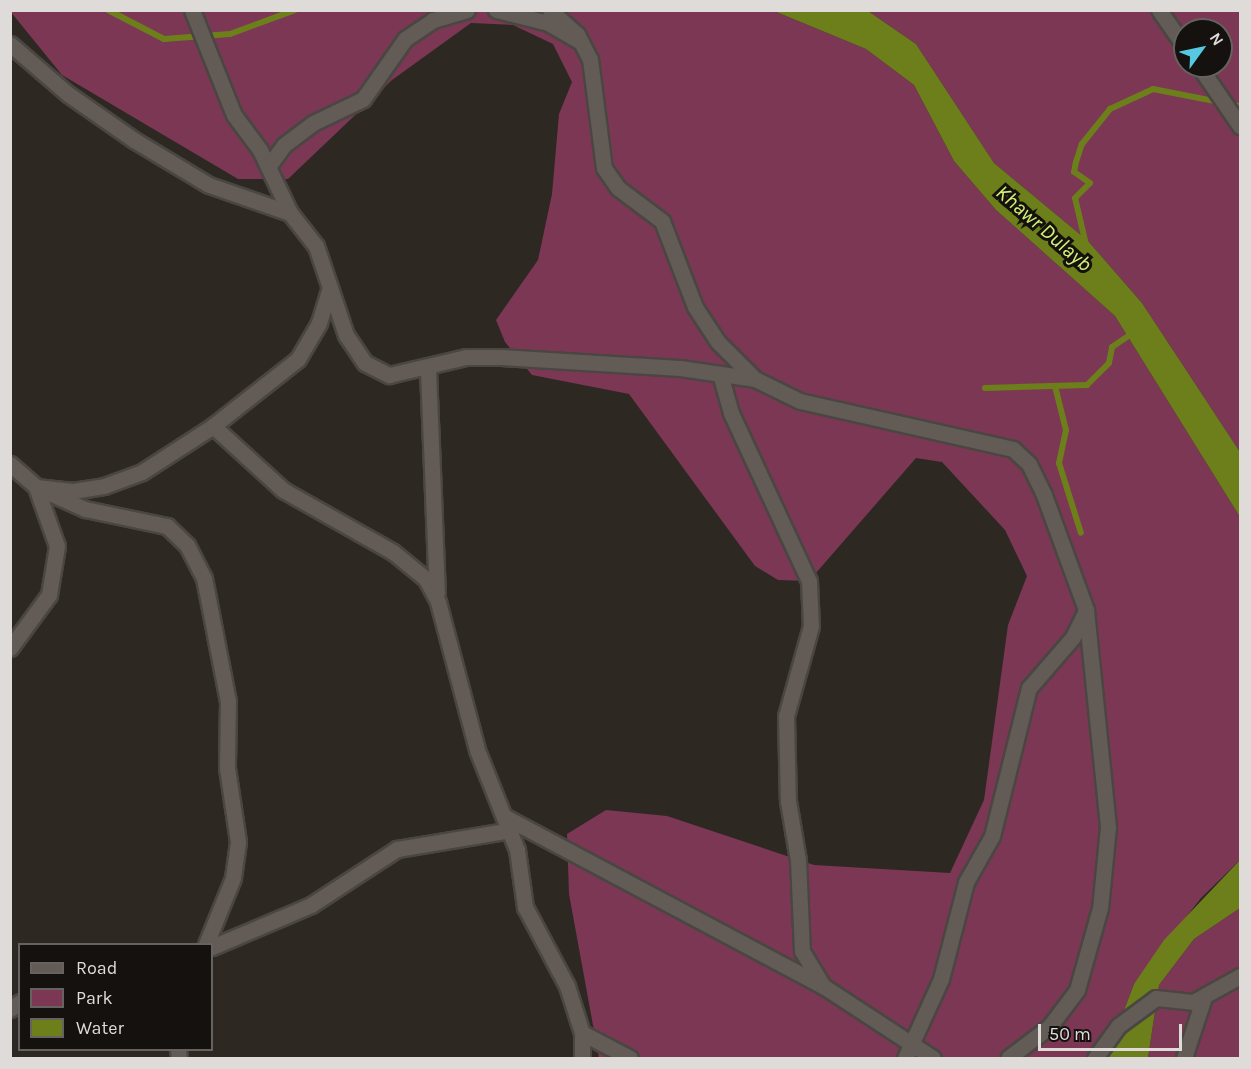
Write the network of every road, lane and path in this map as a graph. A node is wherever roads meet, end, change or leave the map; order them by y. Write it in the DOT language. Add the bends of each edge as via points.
graph roads {
  1 [pos="192,10"];
  2 [pos="467,10"];
  3 [pos="496,10"];
  4 [pos="550,10"];
  5 [pos="1159,10"];
  6 [pos="1173,30"];
  7 [pos="582,43"];
  8 [pos="10,44"];
  9 [pos="1207,78"];
  10 [pos="1240,126"];
  11 [pos="268,167"];
  12 [pos="290,213"];
  13 [pos="330,288"];
  14 [pos="428,370"];
  15 [pos="720,374"];
  16 [pos="755,379"];
  17 [pos="213,426"];
  18 [pos="10,464"];
  19 [pos="36,487"];
  20 [pos="438,602"];
  21 [pos="1086,610"];
  22 [pos="10,648"];
  23 [pos="507,824"];
  24 [pos="207,943"];
  25 [pos="213,947"];
  26 [pos="1240,976"];
  27 [pos="823,986"];
  28 [pos="1204,997"];
  29 [pos="582,1033"];
  30 [pos="914,1041"];
  31 [pos="582,1059"];
  32 [pos="630,1059"];
  33 [pos="905,1059"];
  34 [pos="933,1059"];
  35 [pos="1008,1059"];
  36 [pos="1095,1059"];
  37 [pos="1184,1059"];
  1 -- 11 [label="street" via="234,115"];
  2 -- 11 [label="street" via="433,20 405,39 363,99 314,123 284,145"];
  3 -- 7 [label="street" via="548,23"];
  4 -- 7 [label="street"];
  5 -- 6 [label="street"];
  7 -- 16 [label="street" via="596,86 604,168 618,188 662,221 695,307 717,342"];
  8 -- 12 [label="street" via="68,94 144,146 209,185"];
  9 -- 10 [label="street"];
  11 -- 12 [label="street"];
  12 -- 13 [label="street" via="316,246"];
  13 -- 14 [label="street" via="346,335 365,363 389,375"];
  13 -- 17 [label="street" via="319,323 298,359"];
  14 -- 15 [label="street" via="466,357 501,357"];
  14 -- 20 [label="street"];
  15 -- 16 [label="street"];
  15 -- 27 [label="street" via="731,413 809,581 811,626 786,716 788,801 798,860 802,951"];
  16 -- 21 [label="street" via="800,401 1013,449 1029,464 1044,495"];
  17 -- 19 [label="street" via="142,472 104,486 72,491"];
  17 -- 20 [label="street" via="283,490 393,552 426,579"];
  18 -- 19 [label="street"];
  19 -- 22 [label="street" via="57,546 49,595"];
  19 -- 24 [label="street" via="85,509 167,526 187,545 204,578 228,701 227,768 238,842 233,878"];
  20 -- 23 [label="street" via="477,750"];
  21 -- 30 [label="street" via="1072,637 1029,687 992,836 966,882 940,979"];
  21 -- 35 [label="street" via="1108,827 1100,908 1077,990 1050,1027"];
  23 -- 25 [label="street" via="397,849 311,905"];
  23 -- 27 [label="street"];
  23 -- 29 [label="street" via="525,907 567,986"];
  26 -- 28 [label="street"];
  27 -- 30 [label="street"];
  28 -- 36 [label="street" via="1193,1002 1156,998 1118,1026"];
  28 -- 37 [label="street"];
  29 -- 31 [label="street"];
  29 -- 32 [label="street"];
  30 -- 33 [label="street"];
  30 -- 34 [label="street"];
}
